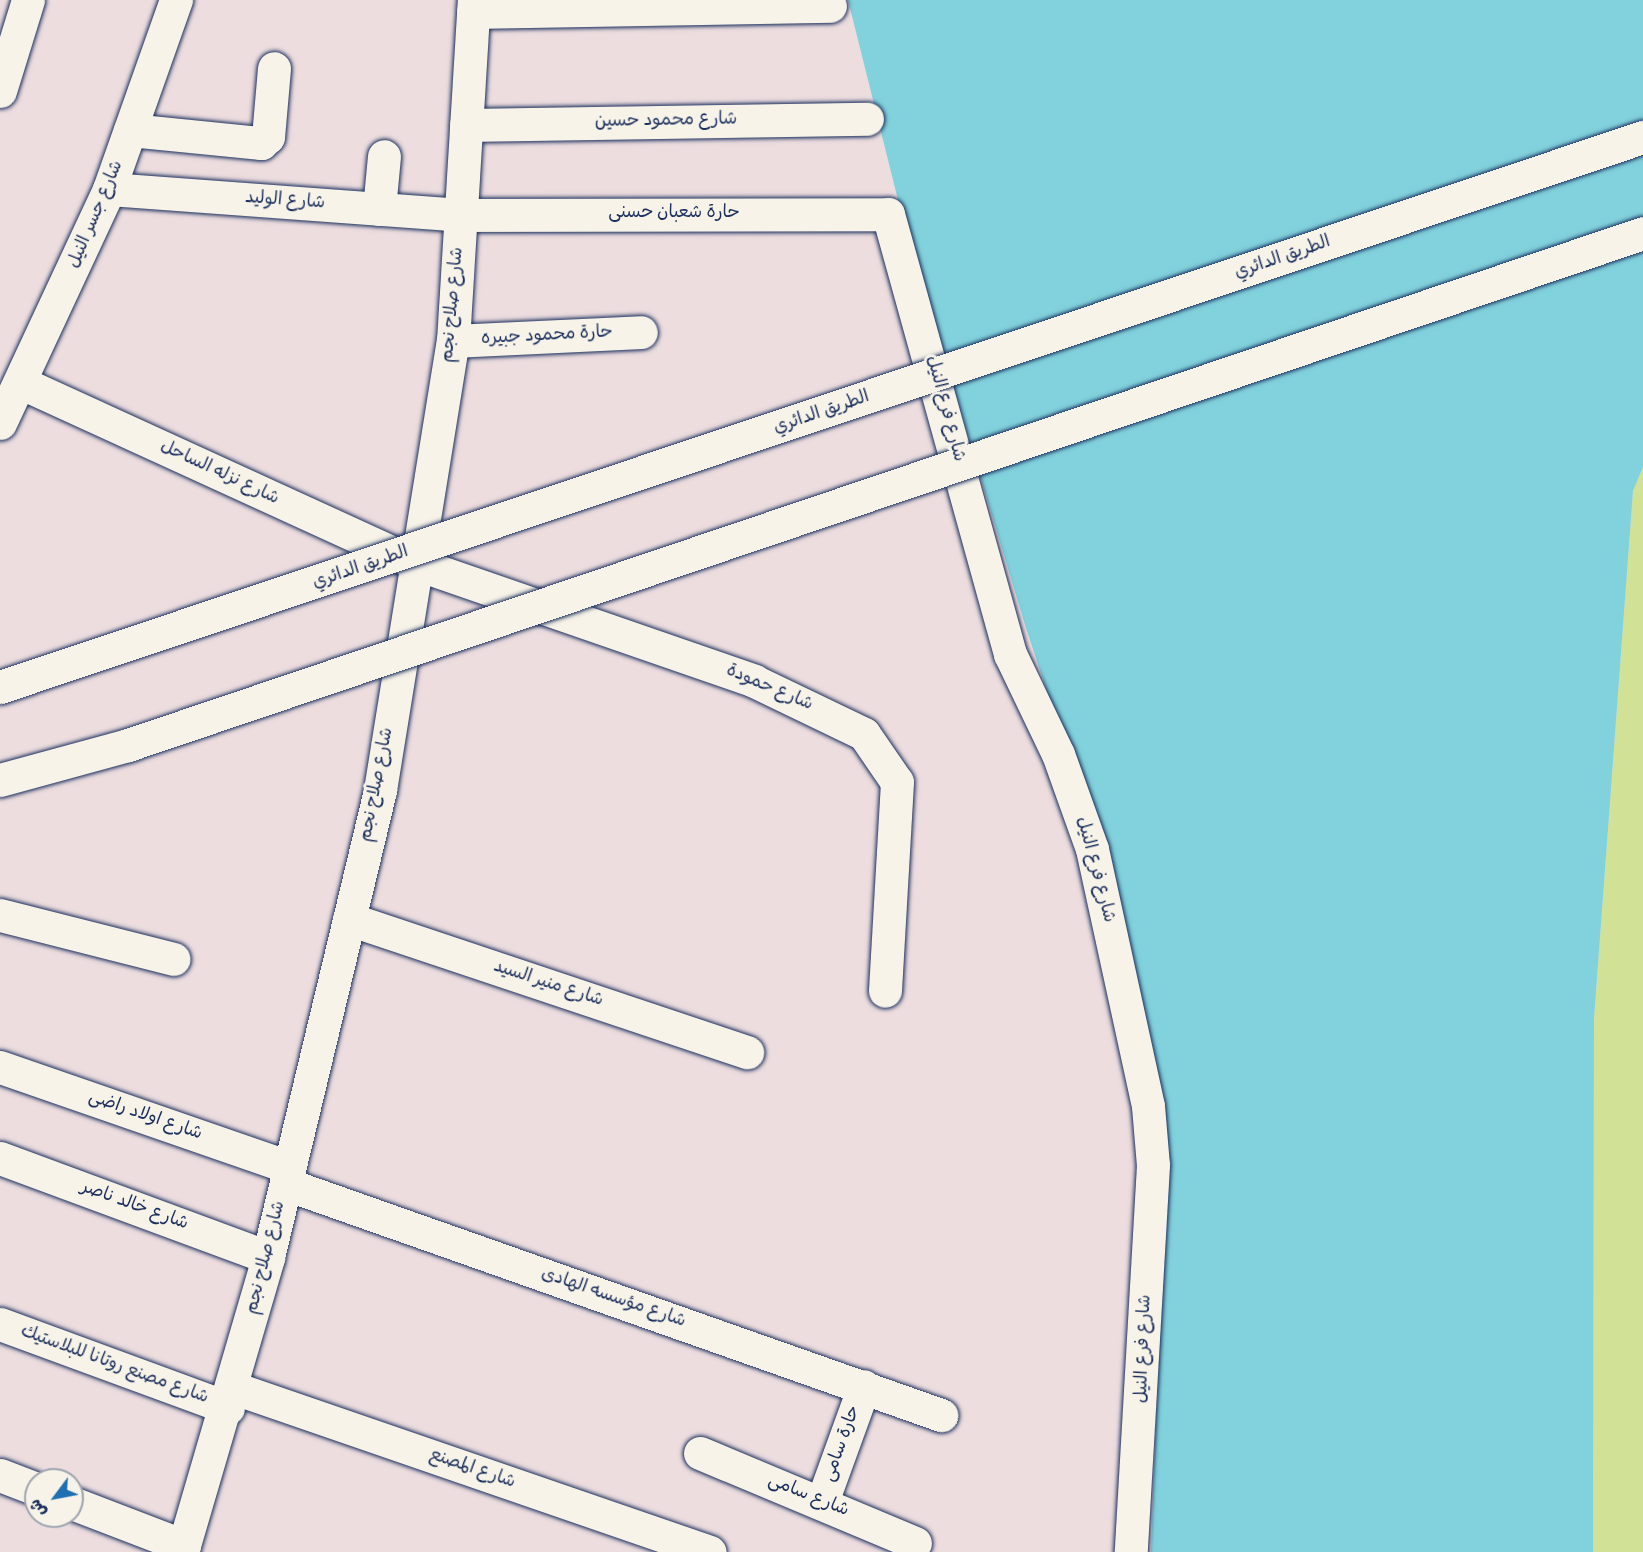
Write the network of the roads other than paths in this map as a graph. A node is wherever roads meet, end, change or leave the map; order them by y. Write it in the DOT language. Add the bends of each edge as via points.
graph roads {
  1 [pos="28,0"];
  2 [pos="176,0"];
  3 [pos="474,6"];
  4 [pos="830,6"];
  5 [pos="7,41"];
  6 [pos="274,68"];
  7 [pos="0,91"];
  8 [pos="867,119"];
  9 [pos="466,125"];
  10 [pos="130,130"];
  11 [pos="1643,137"];
  12 [pos="384,156"];
  13 [pos="109,189"];
  14 [pos="379,209"];
  15 [pos="888,214"];
  16 [pos="461,215"];
  17 [pos="1643,233"];
  18 [pos="641,332"];
  19 [pos="453,341"];
  20 [pos="22,383"];
  21 [pos="0,423"];
  22 [pos="417,564"];
  23 [pos="0,687"];
  24 [pos="0,780"];
  25 [pos="0,915"];
  26 [pos="349,919"];
  27 [pos="174,958"];
  28 [pos="885,991"];
  29 [pos="747,1052"];
  30 [pos="0,1067"];
  31 [pos="0,1158"];
  32 [pos="287,1176"];
  33 [pos="268,1257"];
  34 [pos="0,1324"];
  35 [pos="864,1386"];
  36 [pos="231,1398"];
  37 [pos="941,1415"];
  38 [pos="700,1454"];
  39 [pos="0,1475"];
  40 [pos="24,1484"];
  41 [pos="822,1502"];
  42 [pos="84,1508"];
  43 [pos="915,1542"];
  44 [pos="183,1549"];
  45 [pos="710,1552"];
  46 [pos="1131,1552"];
  1 -- 5 [label="main road"];
  2 -- 10 [label="main road, شارع جسر النيل"];
  3 -- 4 [label="main road"];
  3 -- 9 [label="main road, شارع صلاح نجم"];
  5 -- 7 [label="main road"];
  6 -- 10 [label="main road" via="268,137 261,143"];
  8 -- 9 [label="main road, شارع محمود حسين"];
  9 -- 16 [label="main road, شارع صلاح نجم"];
  10 -- 13 [label="main road, شارع جسر النيل"];
  11 -- 23 [label="main road, الطريق الدائري, bridge"];
  12 -- 14 [label="main road"];
  13 -- 14 [label="main road, شارع الوليد"];
  13 -- 20 [label="main road, شارع جسر النيل"];
  14 -- 16 [label="main road, شارع الوليد"];
  15 -- 16 [label="main road, حارة شعبان حسنى"];
  15 -- 46 [label="main road, شارع فرع النيل" via="1010,654 1058,754 1092,849 1148,1106 1153,1165"];
  16 -- 19 [label="main road, شارع صلاح نجم"];
  17 -- 24 [label="main road, bridge" via="129,745"];
  18 -- 19 [label="main road, حارة محمود جبيره"];
  19 -- 22 [label="main road, شارع صلاح نجم"];
  20 -- 21 [label="main road, شارع جسر النيل"];
  20 -- 22 [label="main road, شارع نزله الساحل"];
  22 -- 26 [label="main road, شارع صلاح نجم" via="380,790"];
  22 -- 28 [label="main road, شارع حمودة" via="754,681 864,734 897,782"];
  25 -- 27 [label="main road"];
  26 -- 29 [label="main road, شارع منير السيد"];
  26 -- 32 [label="main road, شارع صلاح نجم"];
  30 -- 32 [label="main road, شارع اولاد راضى"];
  31 -- 33 [label="main road, شارع خالد ناصر"];
  32 -- 33 [label="main road, شارع صلاح نجم"];
  32 -- 35 [label="main road, شارع مؤسسه الهادى"];
  33 -- 36 [label="main road, شارع صلاح نجم"];
  34 -- 36 [label="main road, شارع مصنع روتانا للبلاستيك"];
  35 -- 37 [label="main road, شارع مؤسسه الهادى"];
  35 -- 41 [label="main road, حارة سامى"];
  36 -- 44 [label="main road, شارع صلاح نجم"];
  36 -- 45 [label="main road, شارع المصنع"];
  38 -- 41 [label="main road, شارع سامى"];
  39 -- 40 [label="main road"];
  41 -- 43 [label="main road, شارع سامى"];
  42 -- 44 [label="main road"];
}
